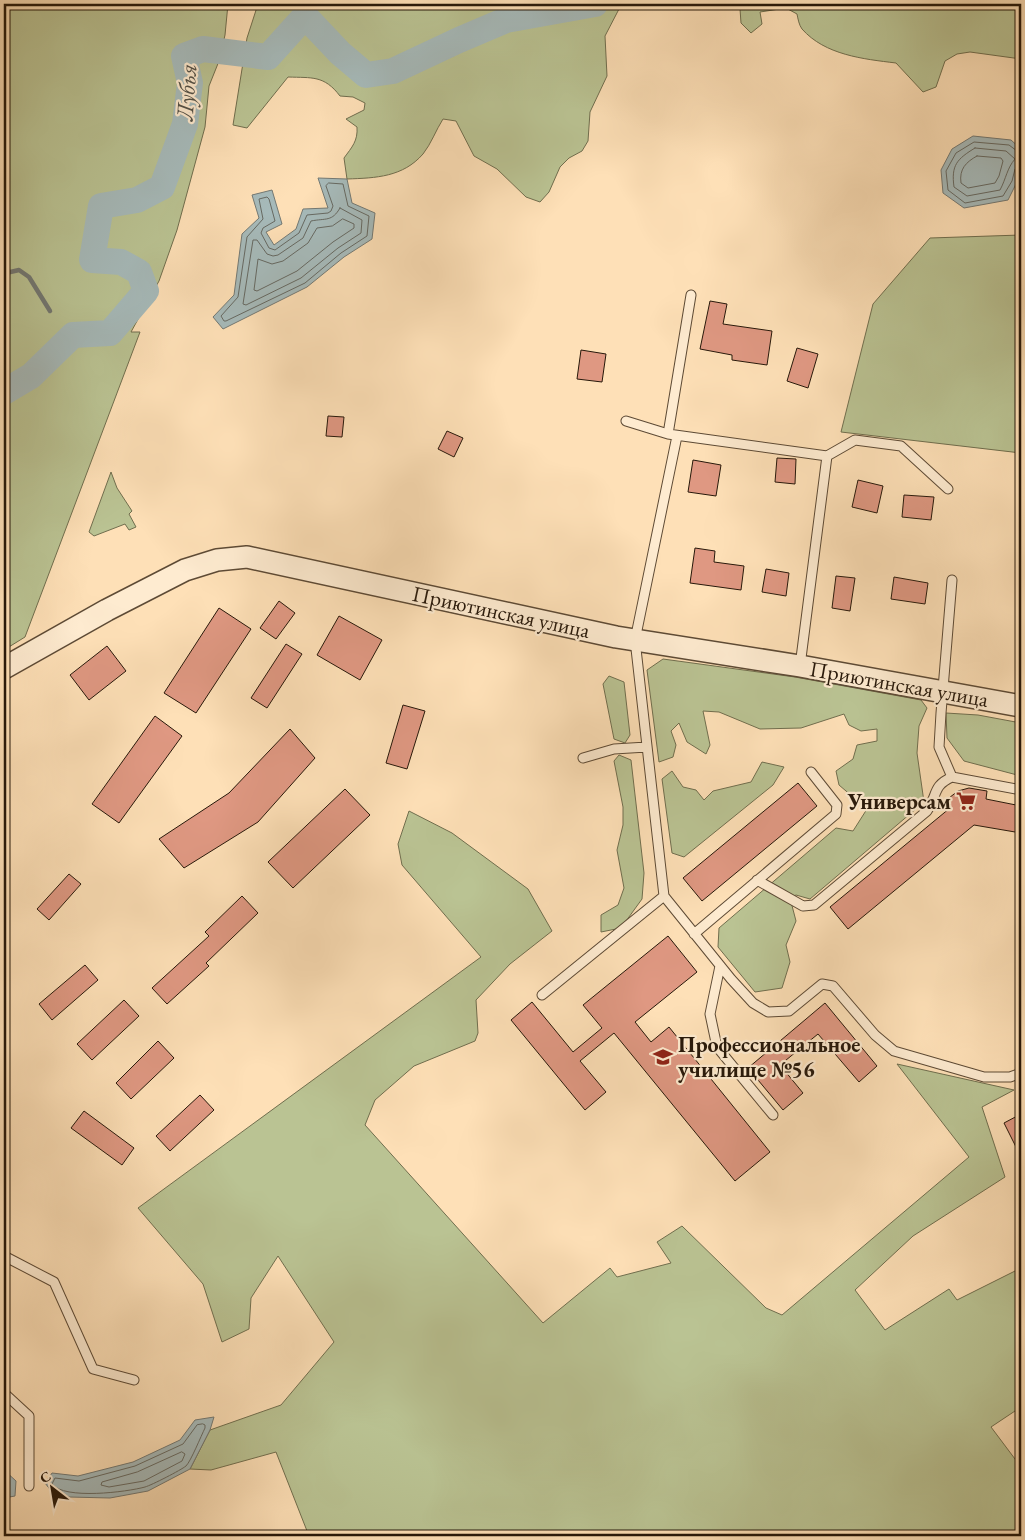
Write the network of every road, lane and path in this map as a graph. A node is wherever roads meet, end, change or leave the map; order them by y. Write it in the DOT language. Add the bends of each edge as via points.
graph roads {
  1 [pos="691,295"];
  2 [pos="626,421"];
  3 [pos="672,435"];
  4 [pos="827,456"];
  5 [pos="948,489"];
  6 [pos="952,580"];
  7 [pos="635,640"];
  8 [pos="800,666"];
  9 [pos="4,668"];
  10 [pos="943,692"];
  11 [pos="1021,706"];
  12 [pos="647,747"];
  13 [pos="583,758"];
  14 [pos="810,772"];
  15 [pos="952,777"];
  16 [pos="1021,790"];
  17 [pos="757,880"];
  18 [pos="664,896"];
  19 [pos="694,934"];
  20 [pos="720,966"];
  21 [pos="542,994"];
  22 [pos="1021,1073"];
  23 [pos="773,1115"];
  24 [pos="4,1256"];
  25 [pos="134,1380"];
  26 [pos="4,1394"];
  27 [pos="29,1486"];
  1 -- 3 [label="lane"];
  2 -- 3 [label="lane"];
  3 -- 4 [label="lane"];
  3 -- 7 [label="lane"];
  4 -- 5 [label="lane" via="855,440 901,446"];
  4 -- 8 [label="lane"];
  6 -- 10 [label="lane"];
  7 -- 8 [label="street, Приютинская улица"];
  7 -- 9 [label="street, Приютинская улица" via="247,558 217,560 171,577"];
  7 -- 12 [label="lane"];
  8 -- 10 [label="street, Приютинская улица"];
  10 -- 11 [label="street, Приютинская улица"];
  10 -- 15 [label="lane" via="940,748"];
  12 -- 13 [label="lane" via="614,749"];
  12 -- 18 [label="lane"];
  14 -- 17 [label="lane" via="837,805 836,814"];
  15 -- 16 [label="lane"];
  15 -- 17 [label="lane" via="941,782 927,811 814,905 803,906"];
  17 -- 19 [label="lane"];
  18 -- 19 [label="lane"];
  18 -- 21 [label="lane"];
  19 -- 20 [label="lane"];
  20 -- 22 [label="lane" via="752,1003 768,1012 789,1011 822,984 834,986 875,1035 894,1050 984,1077 1010,1077"];
  20 -- 23 [label="lane" via="710,1014 716,1047"];
  24 -- 25 [label="lane" via="54,1282 93,1369"];
  26 -- 27 [label="lane" via="29,1416"];
}
